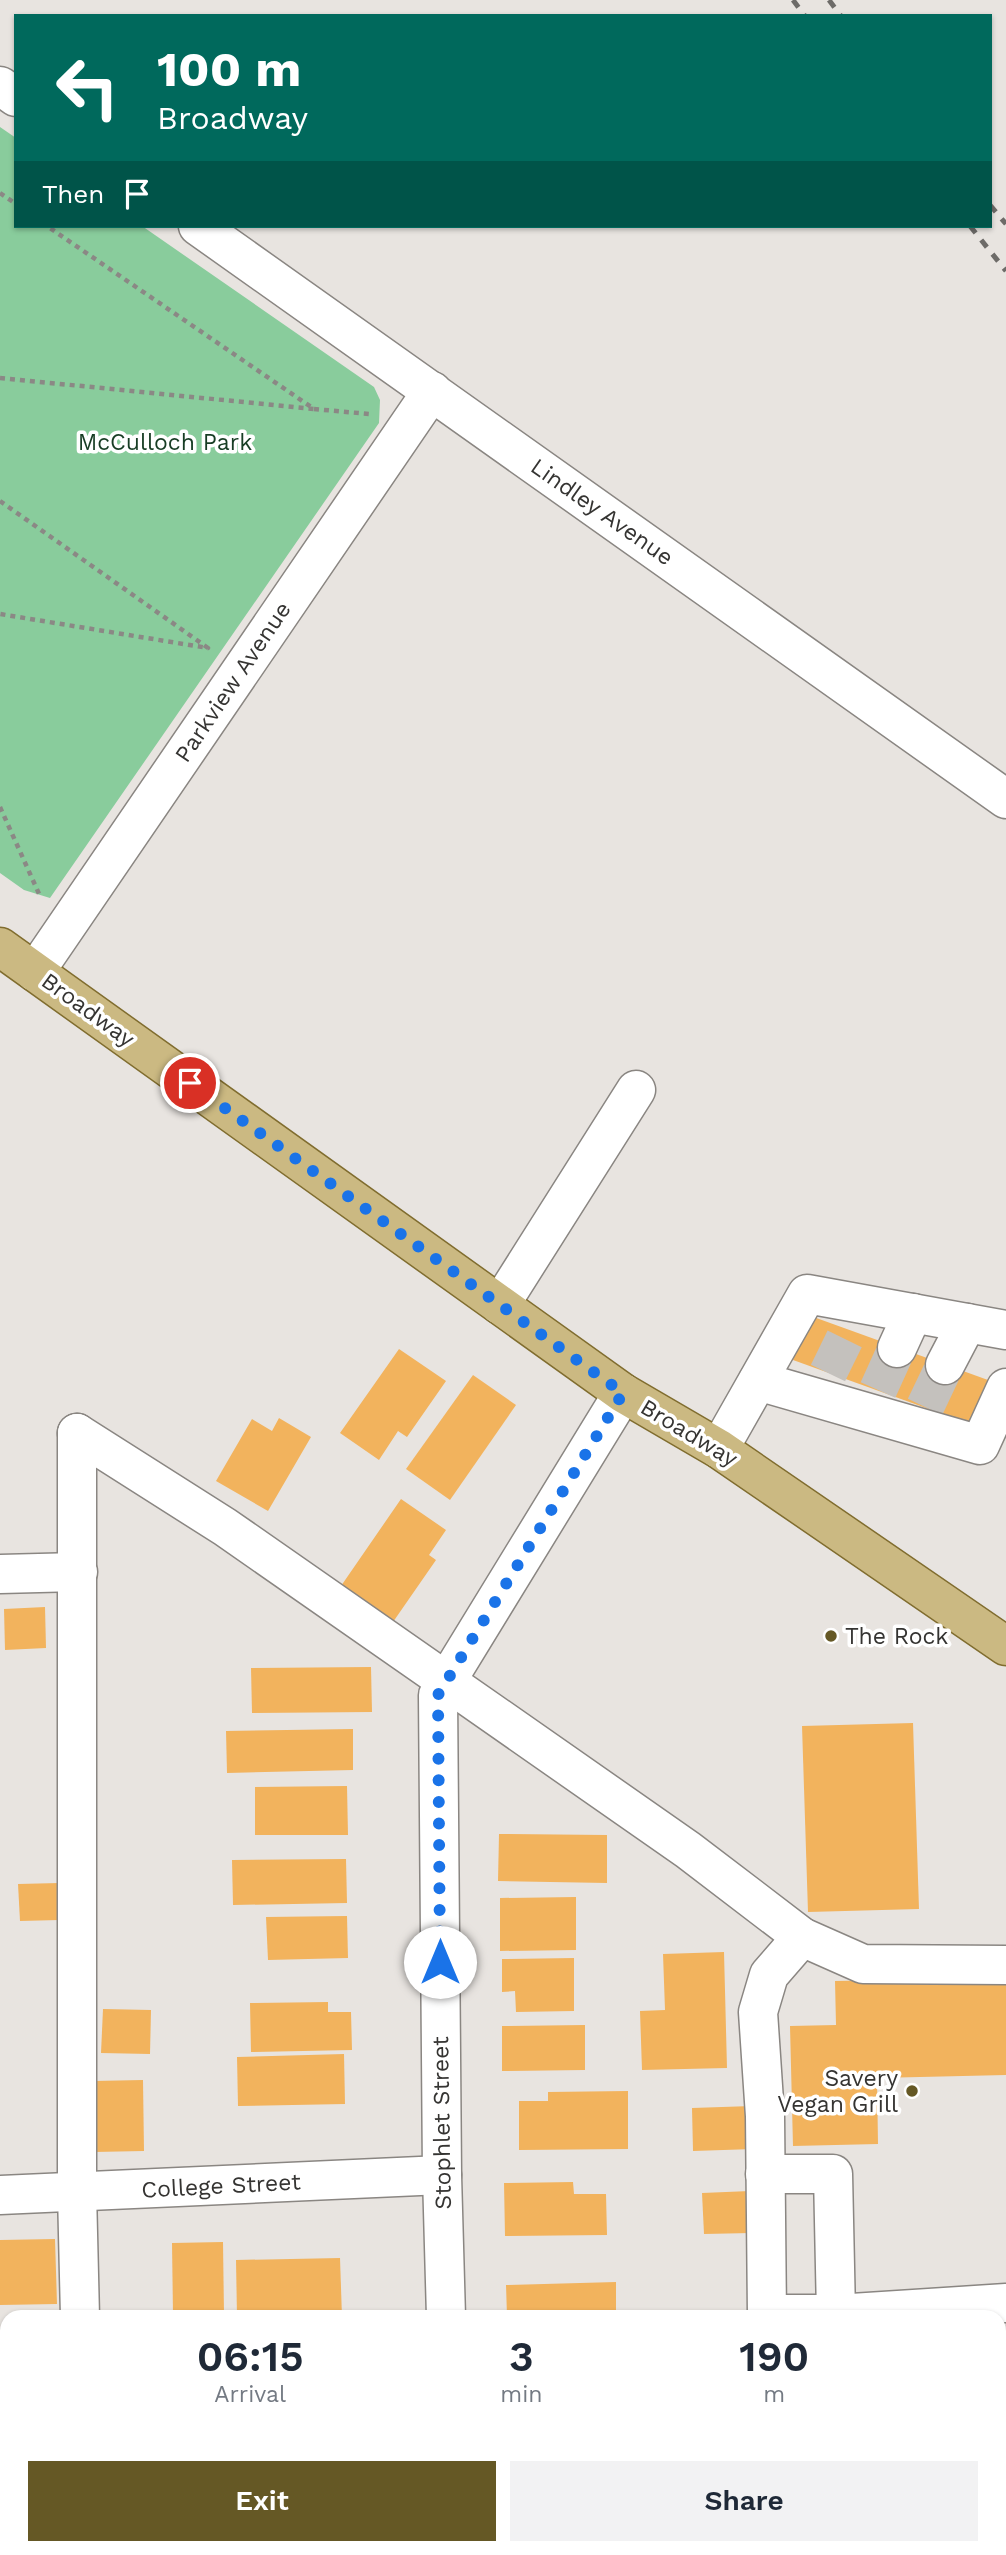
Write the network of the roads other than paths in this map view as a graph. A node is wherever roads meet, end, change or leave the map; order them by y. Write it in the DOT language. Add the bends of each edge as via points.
graph roads {
  1 [pos="201,228"];
  2 [pos="432,391"];
  3 [pos="1006,799"];
  4 [pos="0,947"];
  5 [pos="35,972"];
  6 [pos="636,1090"];
  7 [pos="500,1305"];
  8 [pos="914,1313"];
  9 [pos="967,1323"];
  10 [pos="1006,1330"];
  11 [pos="897,1348"];
  12 [pos="945,1365"];
  13 [pos="1006,1365"];
  14 [pos="758,1381"];
  15 [pos="1006,1388"];
  16 [pos="623,1393"];
  17 [pos="719,1448"];
  18 [pos="78,1572"];
  19 [pos="0,1574"];
  20 [pos="1006,1646"];
  21 [pos="446,1681"];
  22 [pos="802,1937"];
  23 [pos="1006,1965"];
  24 [pos="765,2174"];
  25 [pos="442,2175"];
  26 [pos="77,2192"];
  27 [pos="0,2195"];
  28 [pos="1006,2303"];
  29 [pos="80,2310"];
  30 [pos="446,2310"];
  31 [pos="767,2310"];
  32 [pos="836,2310"];
  33 [pos="898,2310"];
  1 -- 2 [label="street, Lindley Avenue"];
  2 -- 3 [label="street, Lindley Avenue"];
  2 -- 5 [label="street, Parkview Avenue"];
  4 -- 5 [label="main road, Broadway"];
  5 -- 7 [label="main road, Broadway"];
  6 -- 7 [label="street"];
  7 -- 16 [label="main road, Broadway"];
  8 -- 9 [label="street"];
  8 -- 11 [label="street"];
  8 -- 14 [label="street" via="856,1317 807,1294"];
  9 -- 10 [label="street"];
  9 -- 12 [label="street"];
  10 -- 13 [label="street"];
  14 -- 15 [label="street" via="822,1385 920,1417 979,1446"];
  14 -- 17 [label="street"];
  16 -- 17 [label="main road, Broadway"];
  16 -- 21 [label="street, Stophlet Street"];
  17 -- 20 [label="main road, Broadway"];
  18 -- 19 [label="street"];
  18 -- 21 [label="street" via="77,1433 225,1527"];
  18 -- 26 [label="street"];
  21 -- 22 [label="street" via="688,1850"];
  21 -- 25 [label="street, Stophlet Street" via="438,1695"];
  22 -- 23 [label="street" via="863,1964"];
  22 -- 24 [label="street" via="769,1975 758,2012"];
  24 -- 31 [label="street"];
  24 -- 32 [label="street" via="833,2174"];
  25 -- 26 [label="street, College Street"];
  25 -- 30 [label="street, Stophlet Street"];
  26 -- 27 [label="street, College Street"];
  26 -- 29 [label="street"];
  28 -- 33 [label="street"];
}
